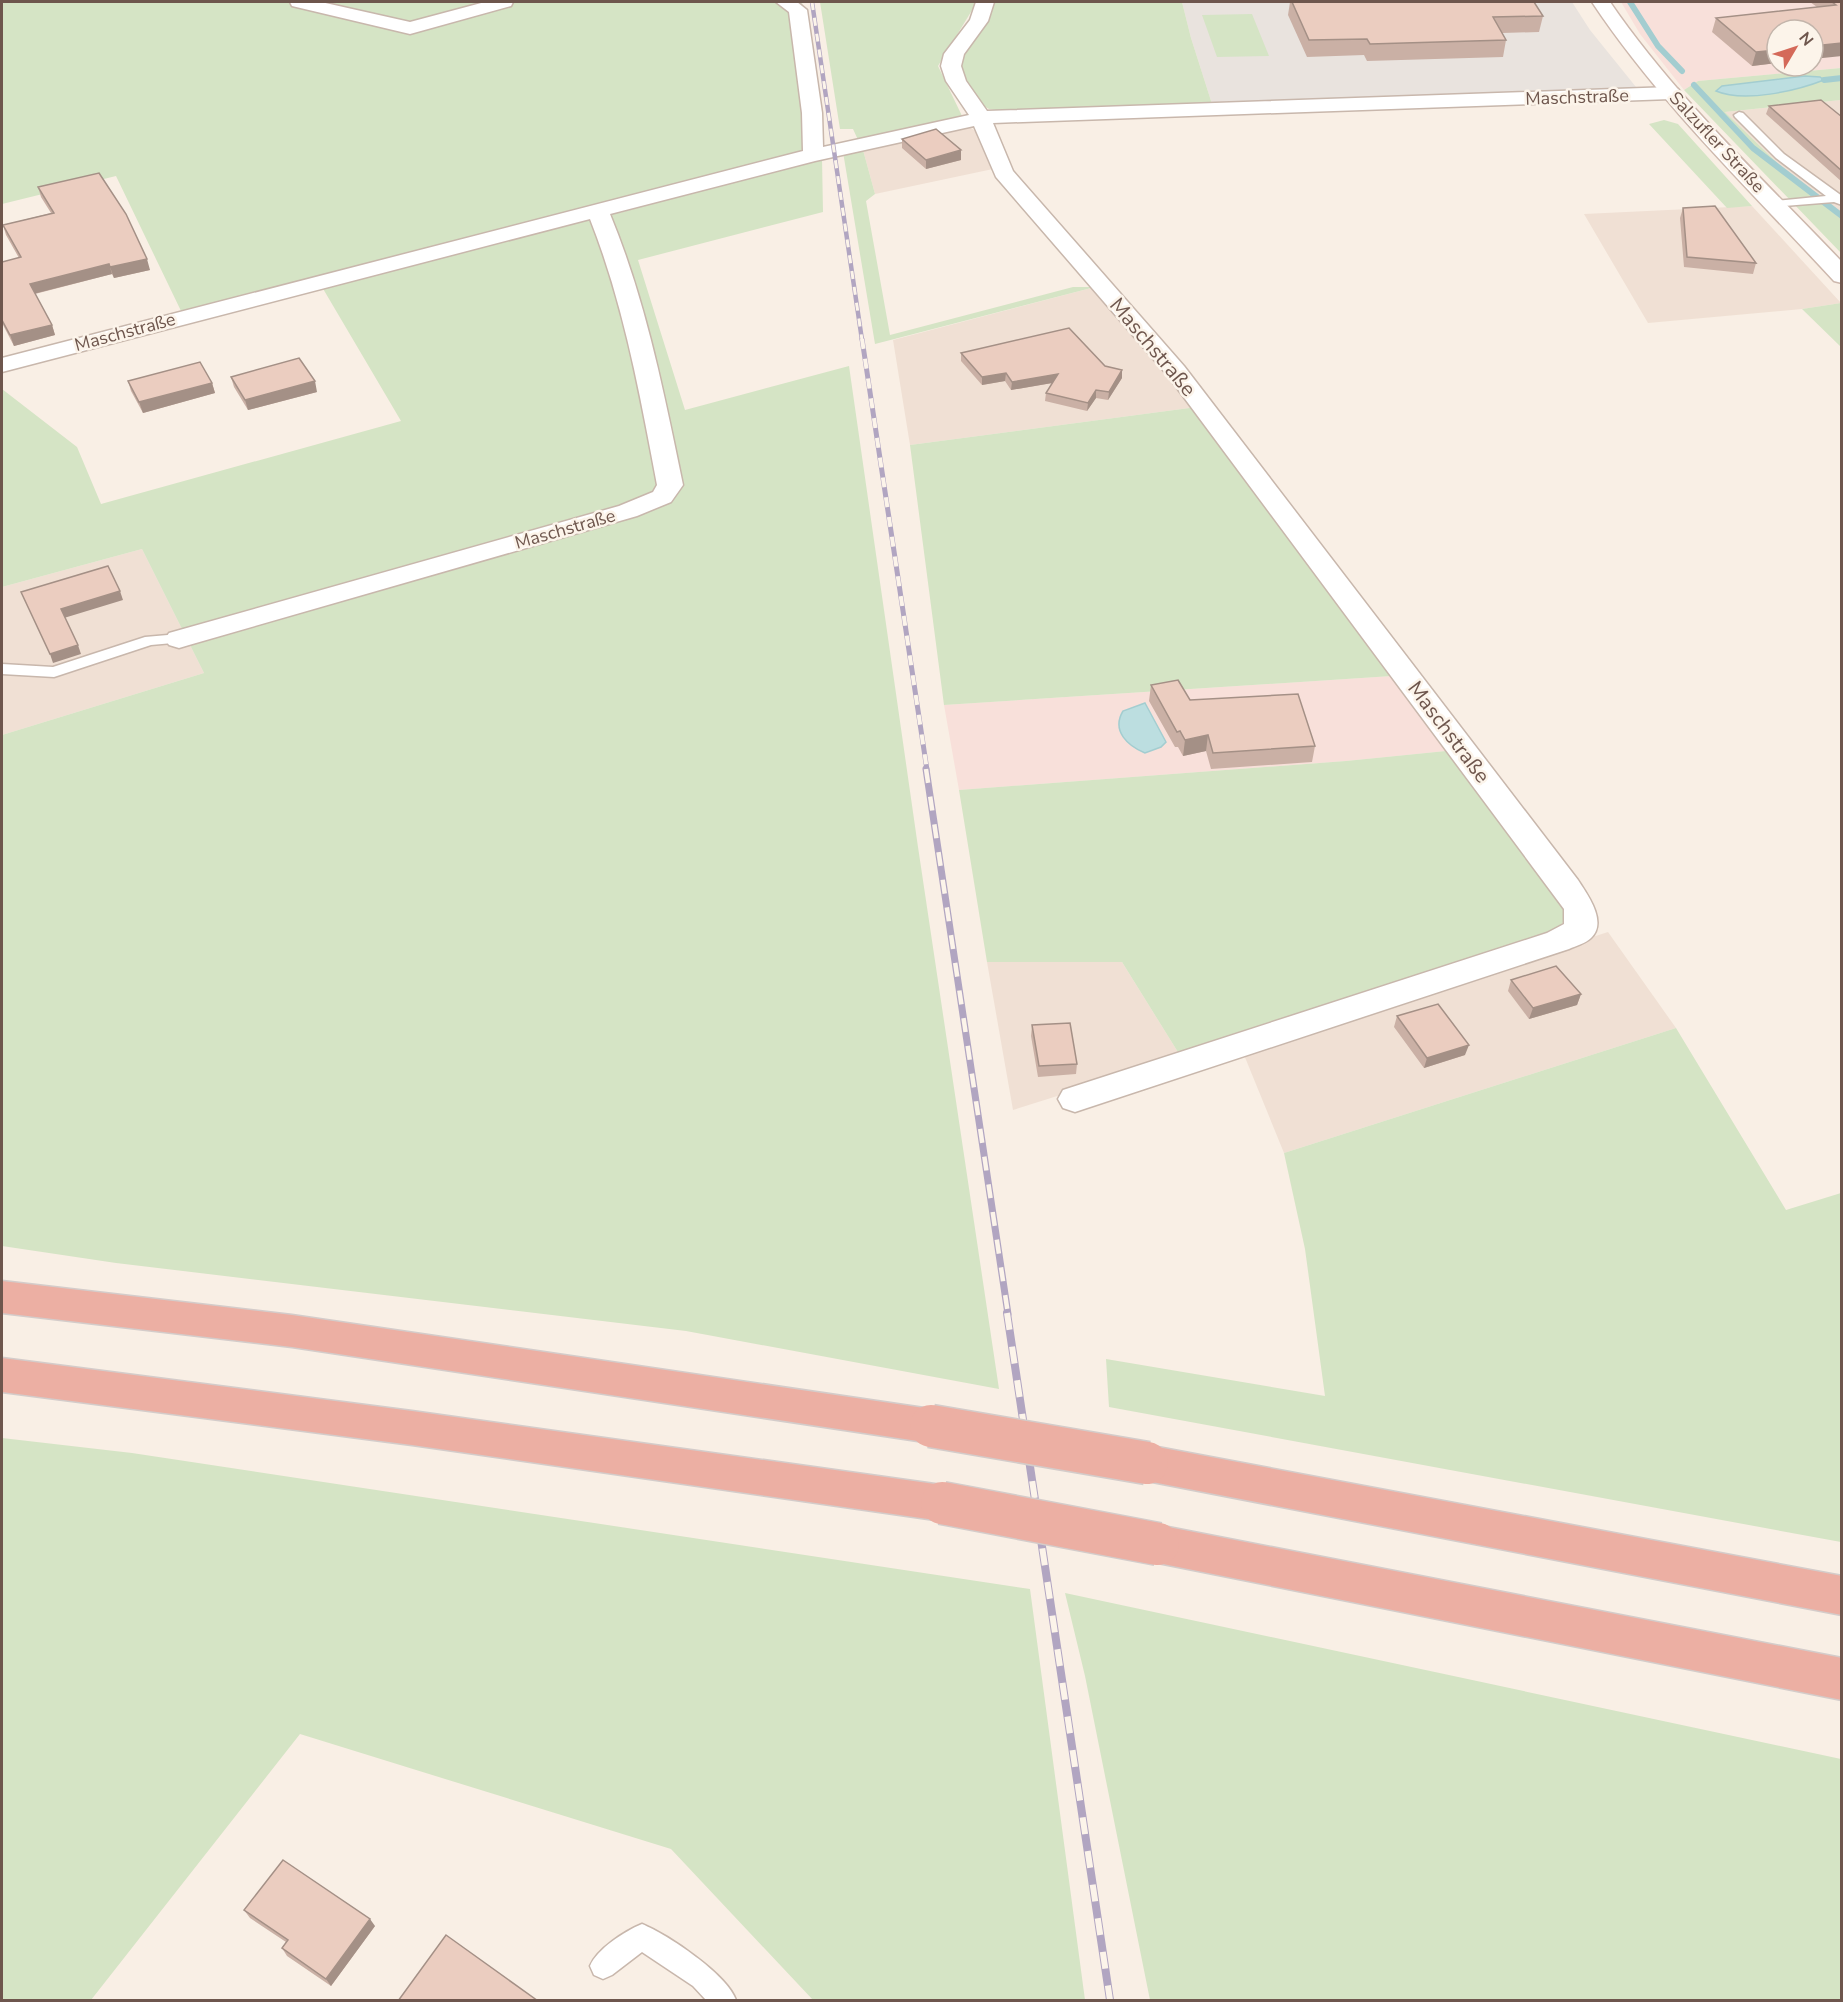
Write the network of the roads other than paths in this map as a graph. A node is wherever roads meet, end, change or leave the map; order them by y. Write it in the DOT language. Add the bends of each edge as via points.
graph roads {
  1 [pos="299,2"];
  2 [pos="504,2"];
  3 [pos="785,2"];
  4 [pos="985,2"];
  5 [pos="1601,2"];
  6 [pos="1671,93"];
  7 [pos="1738,115"];
  8 [pos="981,118"];
  9 [pos="813,155"];
  10 [pos="1829,200"];
  11 [pos="1775,205"];
  12 [pos="597,211"];
  13 [pos="1842,276"];
  14 [pos="2,365"];
  15 [pos="178,639"];
  16 [pos="2,669"];
  17 [pos="1075,1099"];
  18 [pos="2,1297"];
  19 [pos="2,1375"];
  20 [pos="1842,1596"];
  21 [pos="1842,1679"];
  22 [pos="603,1966"];
  23 [pos="723,2001"];
  1 -- 2 [label="street" via="410,28"];
  3 -- 9 [label="street" via="798,10 812,113"];
  4 -- 8 [label="street, Maschstraße" via="979,21 954,54 951,66 956,81"];
  5 -- 6 [label="street, Salzufler Straße"];
  6 -- 8 [label="street, Maschstraße"];
  6 -- 11 [label="street, Salzufler Straße"];
  7 -- 10 [label="lane"];
  8 -- 9 [label="street, Maschstraße"];
  8 -- 17 [label="street, Maschstraße" via="1003,174 1176,371 1580,909 1580,930 1558,941"];
  9 -- 12 [label="street, Maschstraße"];
  10 -- 11 [label="lane"];
  11 -- 13 [label="street, Salzufler Straße"];
  12 -- 14 [label="street, Maschstraße"];
  12 -- 15 [label="street, Maschstraße" via="615,251 638,328 670,485 662,497 628,511"];
  15 -- 16 [label="lane" via="150,640 54,672"];
  18 -- 20 [label="highway, bridge" via="292,1331 931,1426 1147,1463"];
  19 -- 21 [label="highway, bridge" via="942,1503"];
  22 -- 23 [label="lane" via="642,1937 702,1977"];
}
